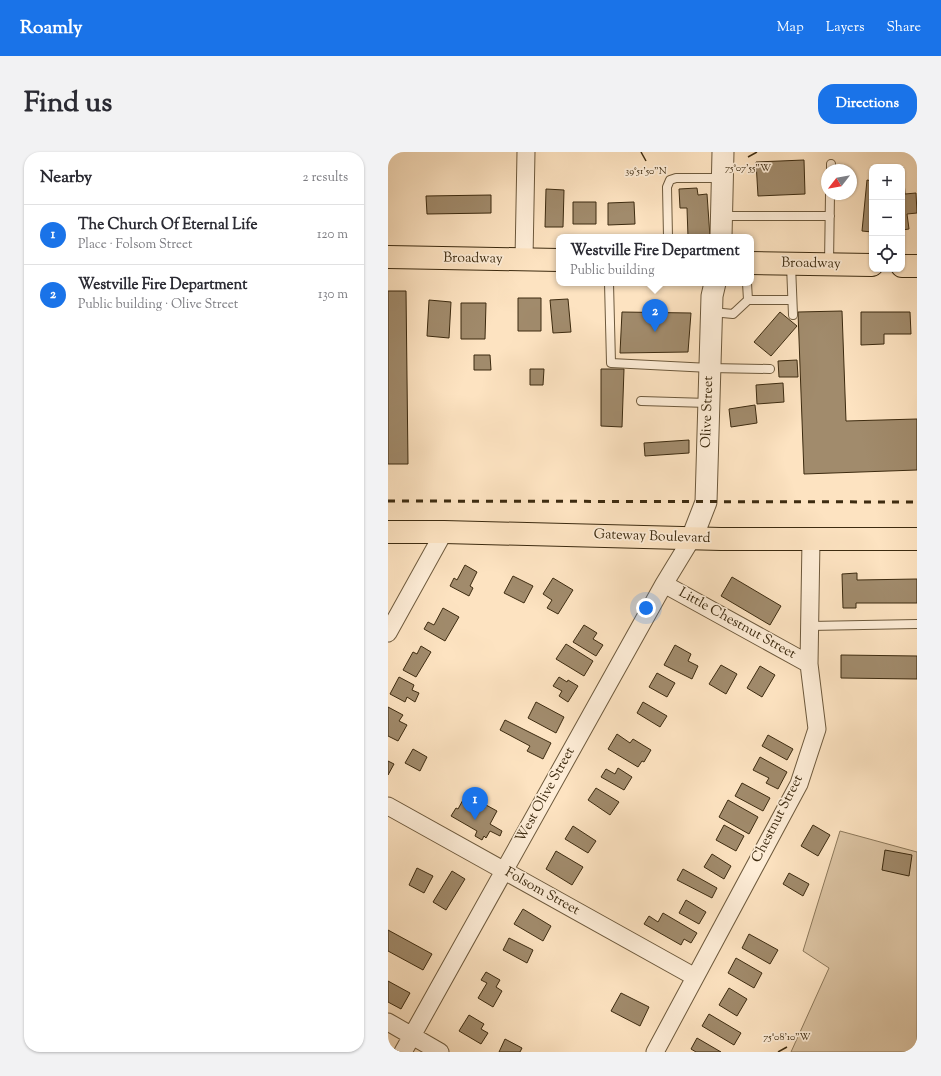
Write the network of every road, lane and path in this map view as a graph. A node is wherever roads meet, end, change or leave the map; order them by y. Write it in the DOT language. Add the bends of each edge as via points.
graph roads {
  1 [pos="526,152"];
  2 [pos="723,152"];
  3 [pos="722,178"];
  4 [pos="830,200"];
  5 [pos="722,216"];
  6 [pos="830,216"];
  7 [pos="668,234"];
  8 [pos="721,234"];
  9 [pos="388,257"];
  10 [pos="524,259"];
  11 [pos="556,260"];
  12 [pos="754,263"];
  13 [pos="791,264"];
  14 [pos="829,264"];
  15 [pos="869,265"];
  16 [pos="905,266"];
  17 [pos="917,266"];
  18 [pos="609,286"];
  19 [pos="714,286"];
  20 [pos="747,286"];
  21 [pos="748,300"];
  22 [pos="792,300"];
  23 [pos="712,312"];
  24 [pos="793,315"];
  25 [pos="710,368"];
  26 [pos="770,369"];
  27 [pos="641,402"];
  28 [pos="708,403"];
  29 [pos="388,532"];
  30 [pos="444,532"];
  31 [pos="692,538"];
  32 [pos="810,540"];
  33 [pos="917,540"];
  34 [pos="664,584"];
  35 [pos="917,624"];
  36 [pos="810,626"];
  37 [pos="388,633"];
  38 [pos="810,664"];
  39 [pos="388,806"];
  40 [pos="504,871"];
  41 [pos="695,977"];
  42 [pos="388,1022"];
  43 [pos="412,1036"];
  44 [pos="403,1052"];
  45 [pos="440,1052"];
  46 [pos="655,1052"];
  1 -- 10 [label="street"];
  2 -- 3 [label="street"];
  3 -- 5 [label="street"];
  3 -- 7 [label="lane" via="670,180 667,187"];
  4 -- 6 [label="lane"];
  5 -- 6 [label="lane"];
  5 -- 8 [label="street"];
  6 -- 14 [label="lane"];
  9 -- 10 [label="main road, Broadway"];
  10 -- 11 [label="main road, Broadway"];
  12 -- 13 [label="main road, Broadway"];
  13 -- 14 [label="main road, Broadway"];
  13 -- 22 [label="lane"];
  14 -- 15 [label="main road, Broadway"];
  16 -- 17 [label="main road"];
  18 -- 25 [label="lane" via="611,363"];
  19 -- 23 [label="street, Olive Street"];
  20 -- 21 [label="lane"];
  21 -- 22 [label="lane"];
  21 -- 23 [label="lane" via="733,314"];
  22 -- 24 [label="lane"];
  23 -- 25 [label="street, Olive Street"];
  25 -- 26 [label="lane"];
  25 -- 28 [label="street, Olive Street"];
  27 -- 28 [label="lane"];
  28 -- 31 [label="street, Olive Street" via="706,502"];
  29 -- 30 [label="main road, Gateway Boulevard"];
  30 -- 31 [label="main road, Gateway Boulevard"];
  30 -- 37 [label="street"];
  31 -- 32 [label="main road, Gateway Boulevard"];
  31 -- 34 [label="street, West Olive Street"];
  32 -- 33 [label="main road, Gateway Boulevard"];
  32 -- 36 [label="street, Chestnut Street"];
  34 -- 38 [label="street, Little Chestnut Street"];
  34 -- 40 [label="street, West Olive Street"];
  35 -- 36 [label="lane"];
  36 -- 38 [label="street, Chestnut Street"];
  38 -- 41 [label="street, Chestnut Street" via="817,729 799,784"];
  39 -- 40 [label="street, Folsom Street"];
  40 -- 41 [label="street, Folsom Street"];
  40 -- 43 [label="street, West Olive Street"];
  41 -- 46 [label="street, Chestnut Street"];
  42 -- 43 [label="street"];
  43 -- 44 [label="street, West Olive Street"];
  43 -- 45 [label="street"];
}
